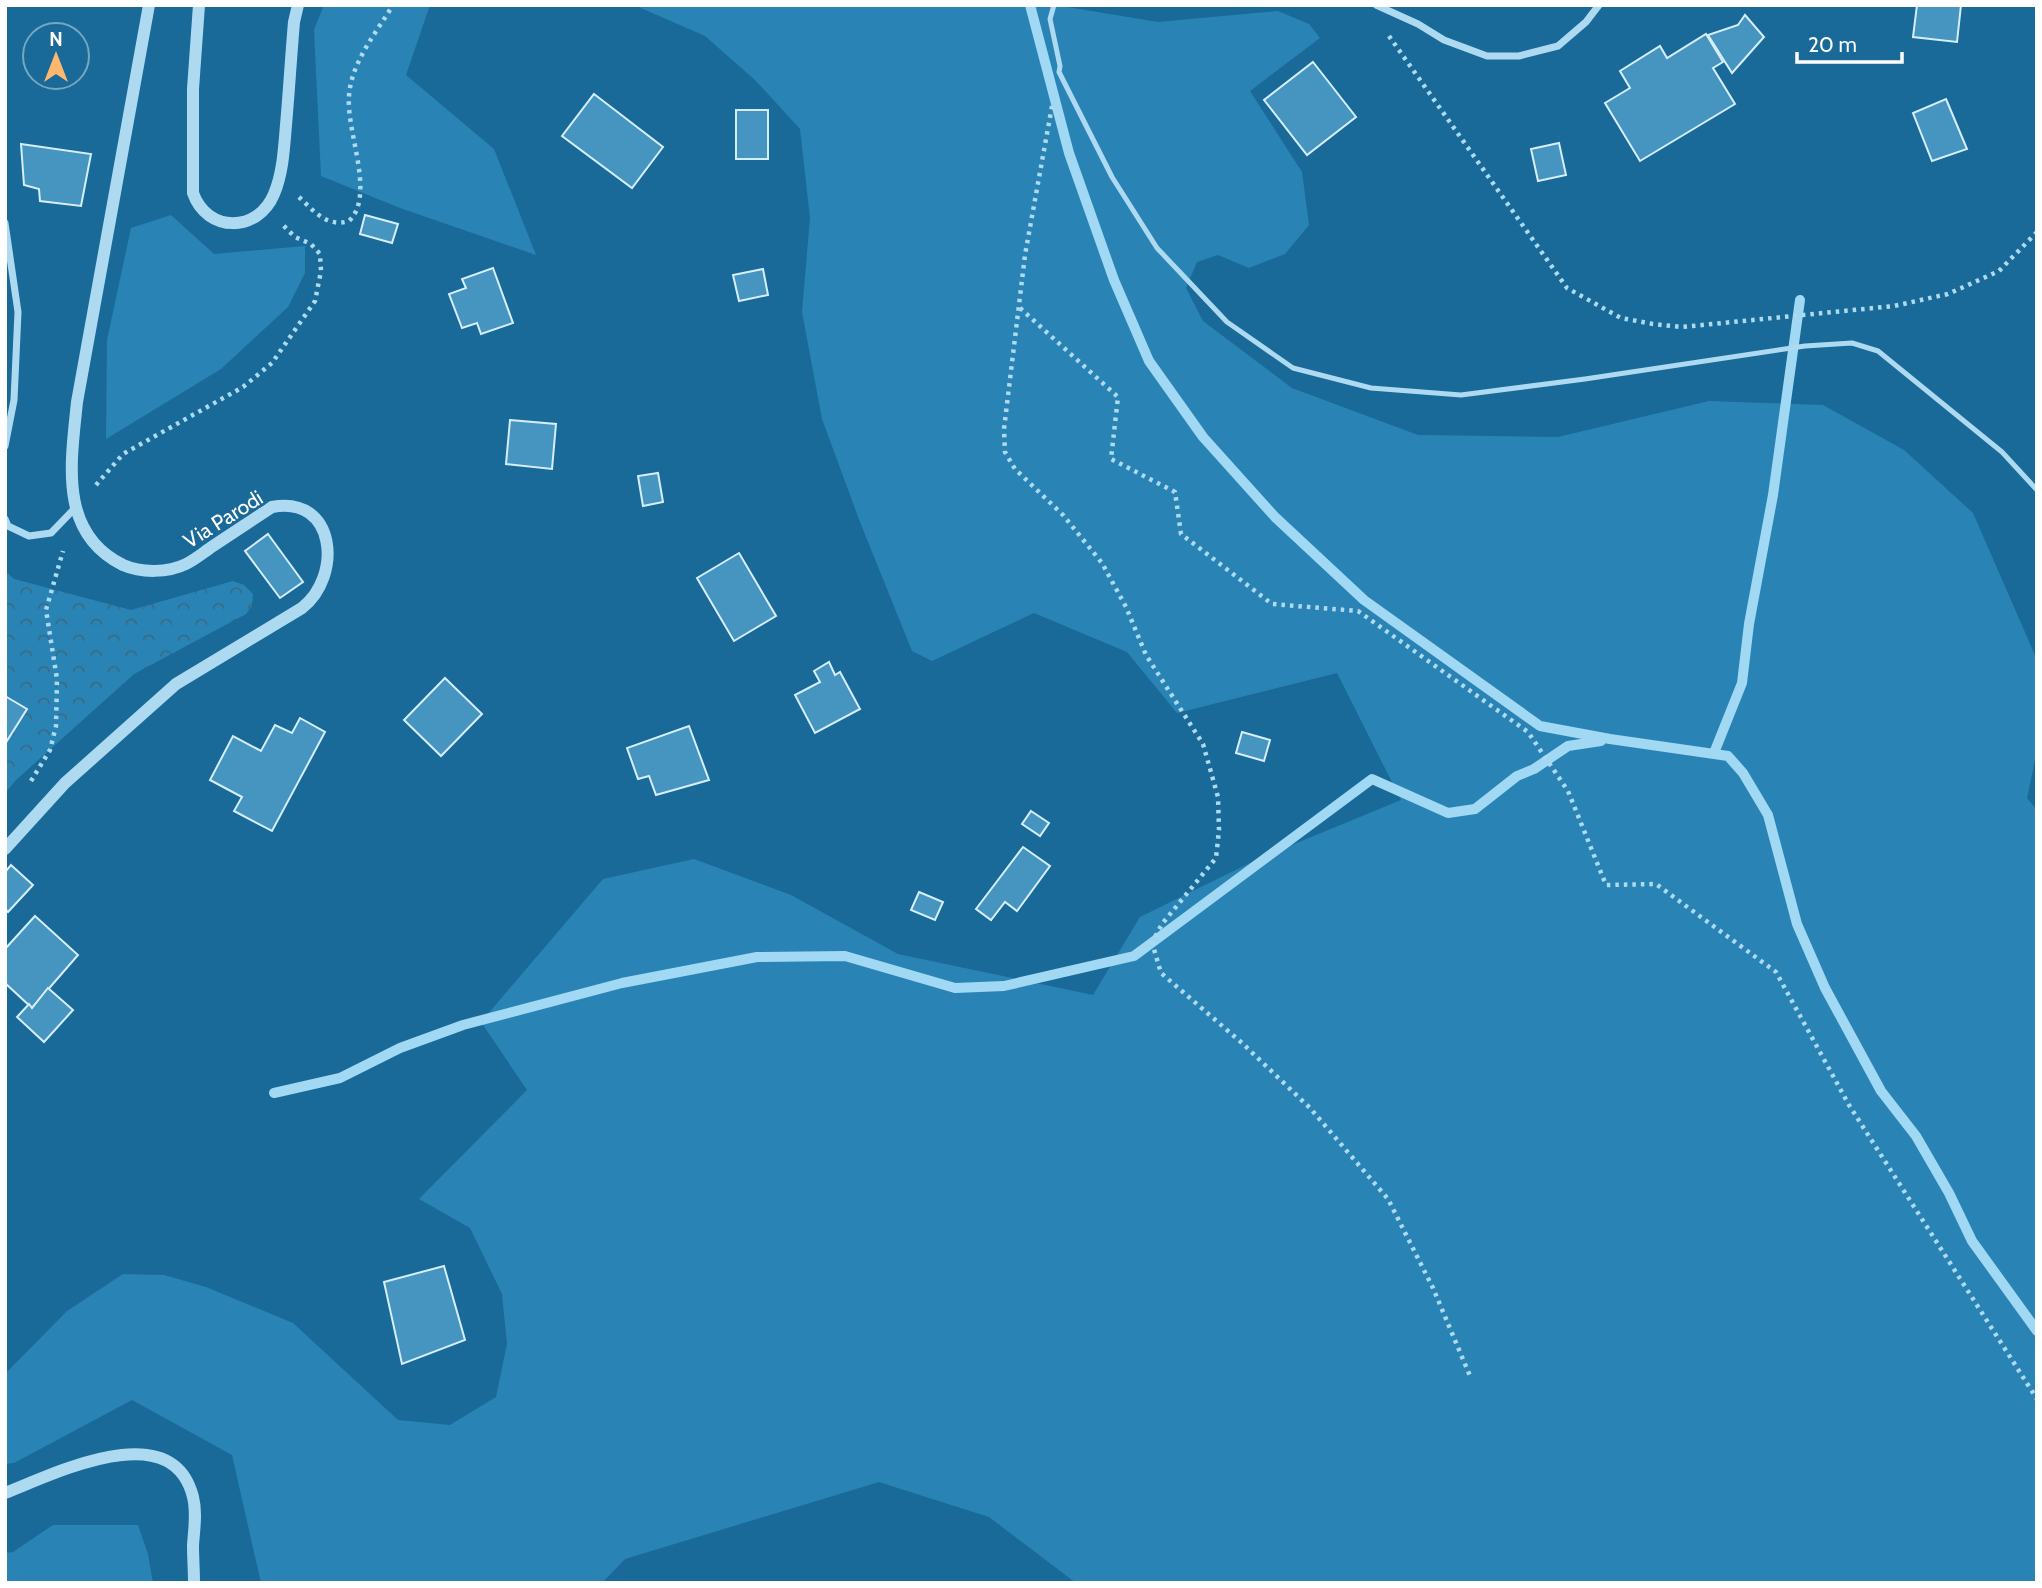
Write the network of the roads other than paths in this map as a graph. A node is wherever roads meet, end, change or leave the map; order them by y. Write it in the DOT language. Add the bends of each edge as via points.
graph roads {
  1 [pos="149,5"];
  2 [pos="199,5"];
  3 [pos="298,5"];
  4 [pos="1054,5"];
  5 [pos="1376,5"];
  6 [pos="1599,5"];
  7 [pos="5,223"];
  8 [pos="5,446"];
  9 [pos="2037,490"];
  10 [pos="76,508"];
  11 [pos="5,519"];
  12 [pos="5,849"];
  13 [pos="5,1493"];
  14 [pos="194,1583"];
  1 -- 10 [label="street, Via Parodi" via="77,402 72,455"];
  2 -- 3 [label="street" via="193,193 210,218 232,223 267,208 280,180"];
  4 -- 9 [label="lane" via="1050,19 1059,72 1112,177 1157,248 1227,322 1293,369 1371,388 1461,395 1852,343 1878,351 2002,452"];
  5 -- 6 [label="street" via="1487,56 1520,56 1558,46"];
  7 -- 8 [label="street" via="19,312 14,400"];
  10 -- 11 [label="street" via="51,533 29,536 8,526"];
  10 -- 12 [label="street, Via Parodi" via="81,527 100,550 128,567 146,571 185,564 272,508 296,507 317,520 325,534 326,572 312,601 176,684 65,783"];
  13 -- 14 [label="street" via="111,1455 148,1454 163,1459 185,1479 193,1498"];
}
